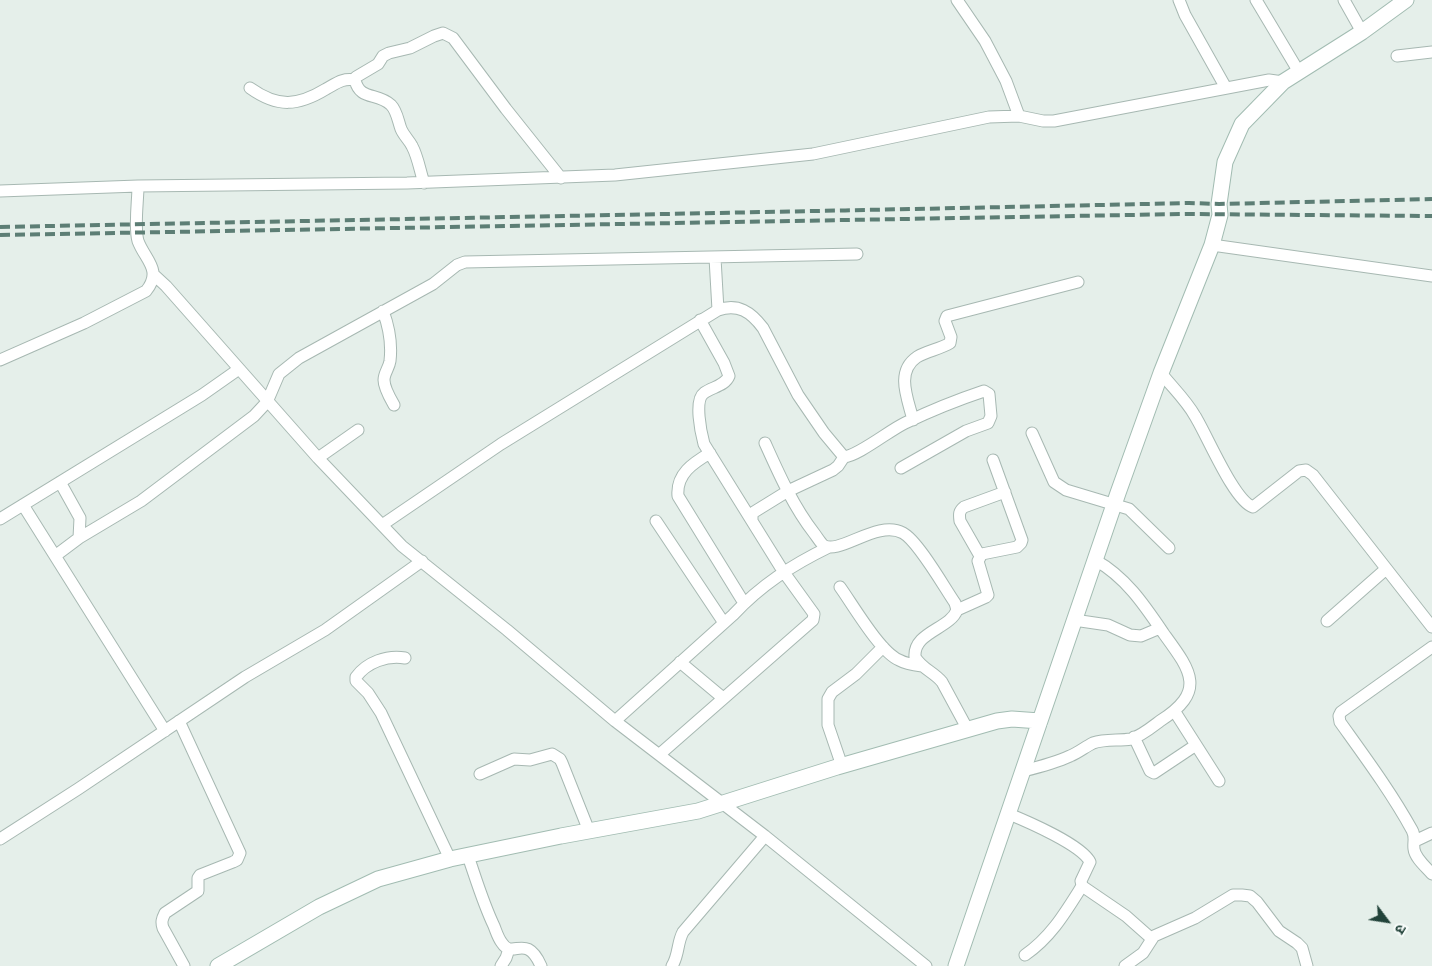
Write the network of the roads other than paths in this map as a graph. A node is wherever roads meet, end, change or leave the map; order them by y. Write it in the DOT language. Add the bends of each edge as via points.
graph roads {
  1 [pos="957,0"];
  2 [pos="1179,0"];
  3 [pos="1256,0"];
  4 [pos="1344,0"];
  5 [pos="1406,0"];
  6 [pos="1362,32"];
  7 [pos="1432,52"];
  8 [pos="1397,56"];
  9 [pos="1299,72"];
  10 [pos="355,80"];
  11 [pos="1283,82"];
  12 [pos="250,88"];
  13 [pos="1226,88"];
  14 [pos="1019,116"];
  15 [pos="561,178"];
  16 [pos="424,182"];
  17 [pos="138,186"];
  18 [pos="0,190"];
  19 [pos="1212,246"];
  20 [pos="857,254"];
  21 [pos="715,258"];
  22 [pos="153,274"];
  23 [pos="1432,276"];
  24 [pos="1078,282"];
  25 [pos="718,310"];
  26 [pos="383,311"];
  27 [pos="700,320"];
  28 [pos="0,360"];
  29 [pos="239,369"];
  30 [pos="1160,373"];
  31 [pos="267,402"];
  32 [pos="394,405"];
  33 [pos="912,420"];
  34 [pos="358,430"];
  35 [pos="1032,433"];
  36 [pos="764,443"];
  37 [pos="710,453"];
  38 [pos="844,457"];
  39 [pos="318,458"];
  40 [pos="993,460"];
  41 [pos="901,468"];
  42 [pos="60,482"];
  43 [pos="788,491"];
  44 [pos="1005,492"];
  45 [pos="1114,504"];
  46 [pos="23,505"];
  47 [pos="0,519"];
  48 [pos="752,520"];
  49 [pos="656,521"];
  50 [pos="382,525"];
  51 [pos="79,538"];
  52 [pos="828,547"];
  53 [pos="1169,548"];
  54 [pos="55,556"];
  55 [pos="980,556"];
  56 [pos="1095,560"];
  57 [pos="422,561"];
  58 [pos="1386,569"];
  59 [pos="783,571"];
  60 [pos="840,587"];
  61 [pos="744,603"];
  62 [pos="957,610"];
  63 [pos="1074,620"];
  64 [pos="1327,622"];
  65 [pos="724,623"];
  66 [pos="1432,627"];
  67 [pos="1160,628"];
  68 [pos="883,646"];
  69 [pos="1432,647"];
  70 [pos="405,658"];
  71 [pos="680,662"];
  72 [pos="922,666"];
  73 [pos="723,698"];
  74 [pos="1175,712"];
  75 [pos="180,721"];
  76 [pos="615,721"];
  77 [pos="1040,721"];
  78 [pos="968,730"];
  79 [pos="165,731"];
  80 [pos="1134,738"];
  81 [pos="1196,745"];
  82 [pos="660,754"];
  83 [pos="842,766"];
  84 [pos="1023,771"];
  85 [pos="480,774"];
  86 [pos="1219,781"];
  87 [pos="722,804"];
  88 [pos="1009,814"];
  89 [pos="589,831"];
  90 [pos="1432,833"];
  91 [pos="765,836"];
  92 [pos="0,839"];
  93 [pos="1415,841"];
  94 [pos="468,856"];
  95 [pos="450,860"];
  96 [pos="1432,874"];
  97 [pos="1082,886"];
  98 [pos="1152,939"];
  99 [pos="509,949"];
  100 [pos="1025,955"];
  101 [pos="223,965"];
  102 [pos="184,966"];
  103 [pos="500,966"];
  104 [pos="541,966"];
  105 [pos="672,966"];
  106 [pos="926,966"];
  107 [pos="956,966"];
  108 [pos="1125,966"];
  109 [pos="1307,966"];
  1 -- 14 [label="street" via="985,41"];
  2 -- 13 [label="street"];
  3 -- 9 [label="street"];
  4 -- 6 [label="street"];
  5 -- 6 [label="street"];
  6 -- 9 [label="street"];
  7 -- 8 [label="street"];
  9 -- 11 [label="street"];
  10 -- 12 [label="street" via="341,80 315,96 286,103 264,97"];
  10 -- 15 [label="street" via="378,64 387,53 410,48 443,33 449,35"];
  10 -- 16 [label="street" via="362,93 379,97 395,111 403,134 412,145"];
  11 -- 13 [label="street" via="1269,80"];
  11 -- 19 [label="street" via="1242,124 1225,162 1220,215"];
  13 -- 14 [label="street" via="1054,121"];
  14 -- 15 [label="street" via="989,117 813,154"];
  15 -- 16 [label="street"];
  16 -- 17 [label="street"];
  17 -- 18 [label="street"];
  17 -- 22 [label="street" via="138,241"];
  19 -- 23 [label="street"];
  19 -- 30 [label="street"];
  20 -- 21 [label="street"];
  21 -- 25 [label="street"];
  21 -- 26 [label="street" via="465,262"];
  22 -- 28 [label="street" via="152,283 146,291"];
  22 -- 29 [label="street"];
  24 -- 33 [label="street" via="947,316 945,321 950,343 918,357 906,369 903,378"];
  25 -- 27 [label="street"];
  25 -- 38 [label="street" via="744,309 756,318 798,395"];
  26 -- 31 [label="street" via="299,358 274,382"];
  26 -- 32 [label="street" via="388,323 390,346 390,361 384,379"];
  27 -- 37 [label="street" via="729,372 726,382 704,393 698,401 702,439"];
  27 -- 50 [label="street" via="502,444"];
  29 -- 31 [label="street"];
  29 -- 42 [label="street"];
  30 -- 45 [label="street"];
  30 -- 58 [label="street" via="1195,416 1227,476 1249,506 1259,504 1299,471 1306,470"];
  31 -- 39 [label="street"];
  31 -- 51 [label="street" via="248,421 173,478"];
  33 -- 38 [label="street"];
  33 -- 41 [label="street" via="984,391 989,394 991,416 988,423 966,431"];
  34 -- 39 [label="street"];
  35 -- 45 [label="street" via="1054,482 1066,490"];
  36 -- 43 [label="street"];
  37 -- 48 [label="street"];
  37 -- 61 [label="street" via="687,469 678,483 678,496"];
  38 -- 43 [label="street" via="833,470"];
  39 -- 50 [label="street"];
  40 -- 44 [label="street"];
  42 -- 46 [label="street"];
  42 -- 51 [label="street" via="80,518"];
  43 -- 48 [label="street" via="754,512"];
  43 -- 52 [label="street" via="808,525"];
  44 -- 55 [label="street" via="1021,543 1017,547"];
  44 -- 55 [label="street" via="960,510 960,521"];
  45 -- 53 [label="street" via="1132,512"];
  45 -- 56 [label="street"];
  46 -- 47 [label="street"];
  46 -- 54 [label="street"];
  48 -- 59 [label="street"];
  49 -- 65 [label="street"];
  50 -- 57 [label="street"];
  51 -- 54 [label="street"];
  52 -- 59 [label="street"];
  52 -- 62 [label="street" via="888,529 904,533 917,547"];
  54 -- 79 [label="street"];
  55 -- 62 [label="street" via="978,561 988,595"];
  56 -- 63 [label="street"];
  56 -- 67 [label="street" via="1118,576"];
  57 -- 75 [label="street" via="326,630 245,677"];
  57 -- 76 [label="street"];
  58 -- 64 [label="street"];
  58 -- 66 [label="street"];
  59 -- 61 [label="street"];
  59 -- 73 [label="street" via="814,614 813,620"];
  60 -- 68 [label="street"];
  61 -- 65 [label="street"];
  62 -- 72 [label="street" via="922,638 915,649 915,657"];
  63 -- 67 [label="street" via="1108,625 1130,635 1141,636"];
  63 -- 77 [label="street"];
  65 -- 71 [label="street"];
  67 -- 74 [label="street" via="1186,667 1189,678 1190,688"];
  68 -- 72 [label="street" via="898,660"];
  68 -- 83 [label="street" via="828,699 828,725"];
  69 -- 93 [label="street" via="1339,716 1387,789 1413,832"];
  70 -- 95 [label="street" via="390,658 372,664 359,673 356,680 381,713"];
  71 -- 73 [label="street"];
  71 -- 76 [label="street"];
  72 -- 78 [label="street" via="942,682"];
  73 -- 82 [label="street"];
  74 -- 80 [label="street"];
  74 -- 81 [label="street"];
  75 -- 79 [label="street"];
  75 -- 102 [label="street" via="240,853 237,860 200,875 198,891 162,918 161,924"];
  76 -- 82 [label="street"];
  77 -- 78 [label="street" via="1012,719"];
  77 -- 84 [label="street"];
  78 -- 83 [label="street"];
  79 -- 92 [label="street"];
  80 -- 81 [label="street" via="1154,773"];
  80 -- 84 [label="street" via="1102,741 1069,757"];
  81 -- 86 [label="street"];
  82 -- 87 [label="street"];
  83 -- 87 [label="street"];
  84 -- 88 [label="street"];
  85 -- 89 [label="street" via="514,759 556,756 562,763"];
  87 -- 89 [label="street"];
  87 -- 91 [label="street"];
  88 -- 97 [label="street" via="1057,836 1088,858 1089,867 1081,881"];
  88 -- 107 [label="street"];
  89 -- 94 [label="street"];
  90 -- 93 [label="street"];
  91 -- 105 [label="street" via="683,932"];
  91 -- 106 [label="street"];
  93 -- 96 [label="street" via="1414,851"];
  94 -- 95 [label="street"];
  94 -- 99 [label="street" via="489,916 502,944"];
  95 -- 101 [label="street" via="362,886 319,907"];
  97 -- 98 [label="street" via="1126,916"];
  97 -- 100 [label="street" via="1057,926"];
  98 -- 108 [label="street" via="1143,953"];
  98 -- 109 [label="street" via="1233,895 1242,894 1257,902 1278,931 1302,948"];
  99 -- 103 [label="street"];
  99 -- 104 [label="street" via="530,949"];
}
